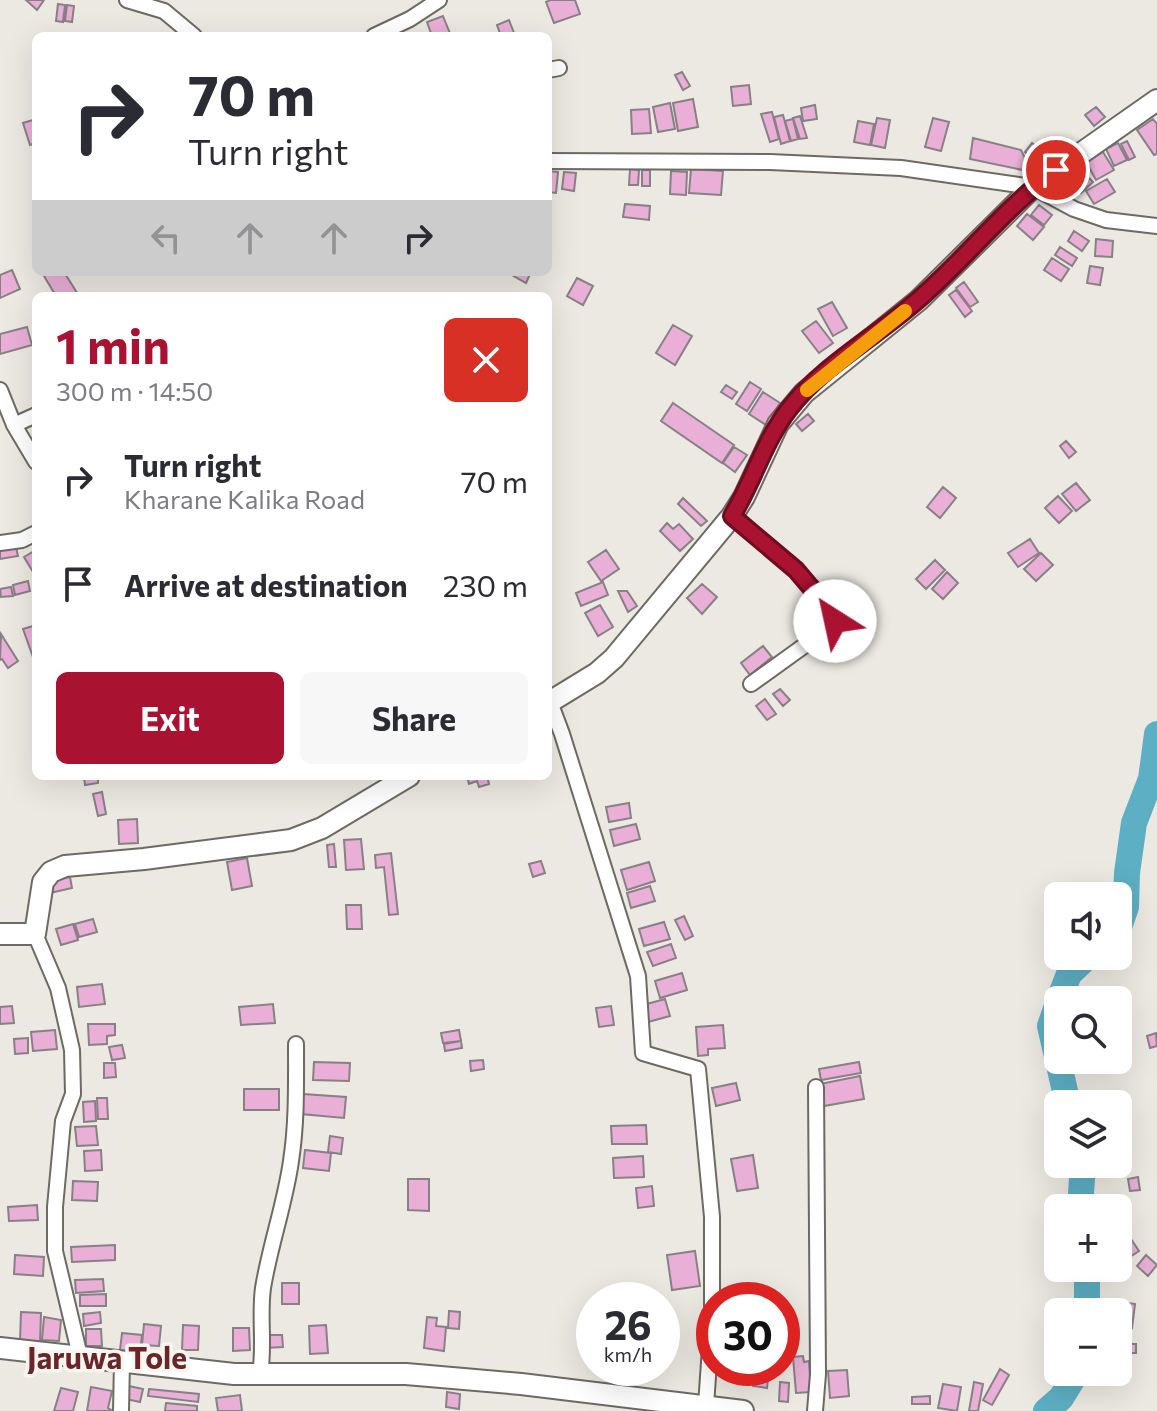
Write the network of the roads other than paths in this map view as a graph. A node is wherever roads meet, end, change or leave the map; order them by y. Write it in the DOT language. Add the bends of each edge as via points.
graph roads {
  1 [pos="127,0"];
  2 [pos="439,0"];
  3 [pos="166,6"];
  4 [pos="190,32"];
  5 [pos="382,32"];
  6 [pos="1157,100"];
  7 [pos="552,161"];
  8 [pos="1033,187"];
  9 [pos="1157,226"];
  10 [pos="0,390"];
  11 [pos="32,417"];
  12 [pos="14,425"];
  13 [pos="32,455"];
  14 [pos="732,516"];
  15 [pos="32,535"];
  16 [pos="0,543"];
  17 [pos="751,684"];
  18 [pos="552,701"];
  19 [pos="552,711"];
  20 [pos="402,780"];
  21 [pos="0,934"];
  22 [pos="35,934"];
  23 [pos="296,1044"];
  24 [pos="816,1087"];
  25 [pos="0,1348"];
  26 [pos="80,1356"];
  27 [pos="122,1361"];
  28 [pos="260,1374"];
  29 [pos="706,1406"];
  30 [pos="121,1411"];
  31 [pos="743,1411"];
  32 [pos="815,1411"];
  1 -- 3 [label="street"];
  2 -- 5 [label="street"];
  3 -- 4 [label="street"];
  6 -- 8 [label="street"];
  7 -- 8 [label="street" via="887,167"];
  8 -- 9 [label="street" via="1106,220"];
  8 -- 14 [label="street" via="919,300 792,406"];
  10 -- 12 [label="street"];
  11 -- 12 [label="street"];
  12 -- 13 [label="street"];
  14 -- 17 [label="street" via="796,570 835,616 833,625"];
  14 -- 18 [label="street" via="614,658"];
  15 -- 16 [label="street"];
  19 -- 29 [label="street" via="638,976 643,1053 698,1069 712,1217"];
  20 -- 22 [label="street" via="322,828 291,840 65,866 43,882"];
  21 -- 22 [label="street"];
  22 -- 26 [label="street" via="58,988 72,1050 73,1094 63,1121 55,1251"];
  23 -- 28 [label="street" via="296,1128 263,1286"];
  24 -- 32 [label="street"];
  25 -- 26 [label="street"];
  26 -- 27 [label="street"];
  27 -- 28 [label="street"];
  27 -- 30 [label="street"];
  28 -- 29 [label="street" via="406,1374"];
  29 -- 31 [label="street"];
}
